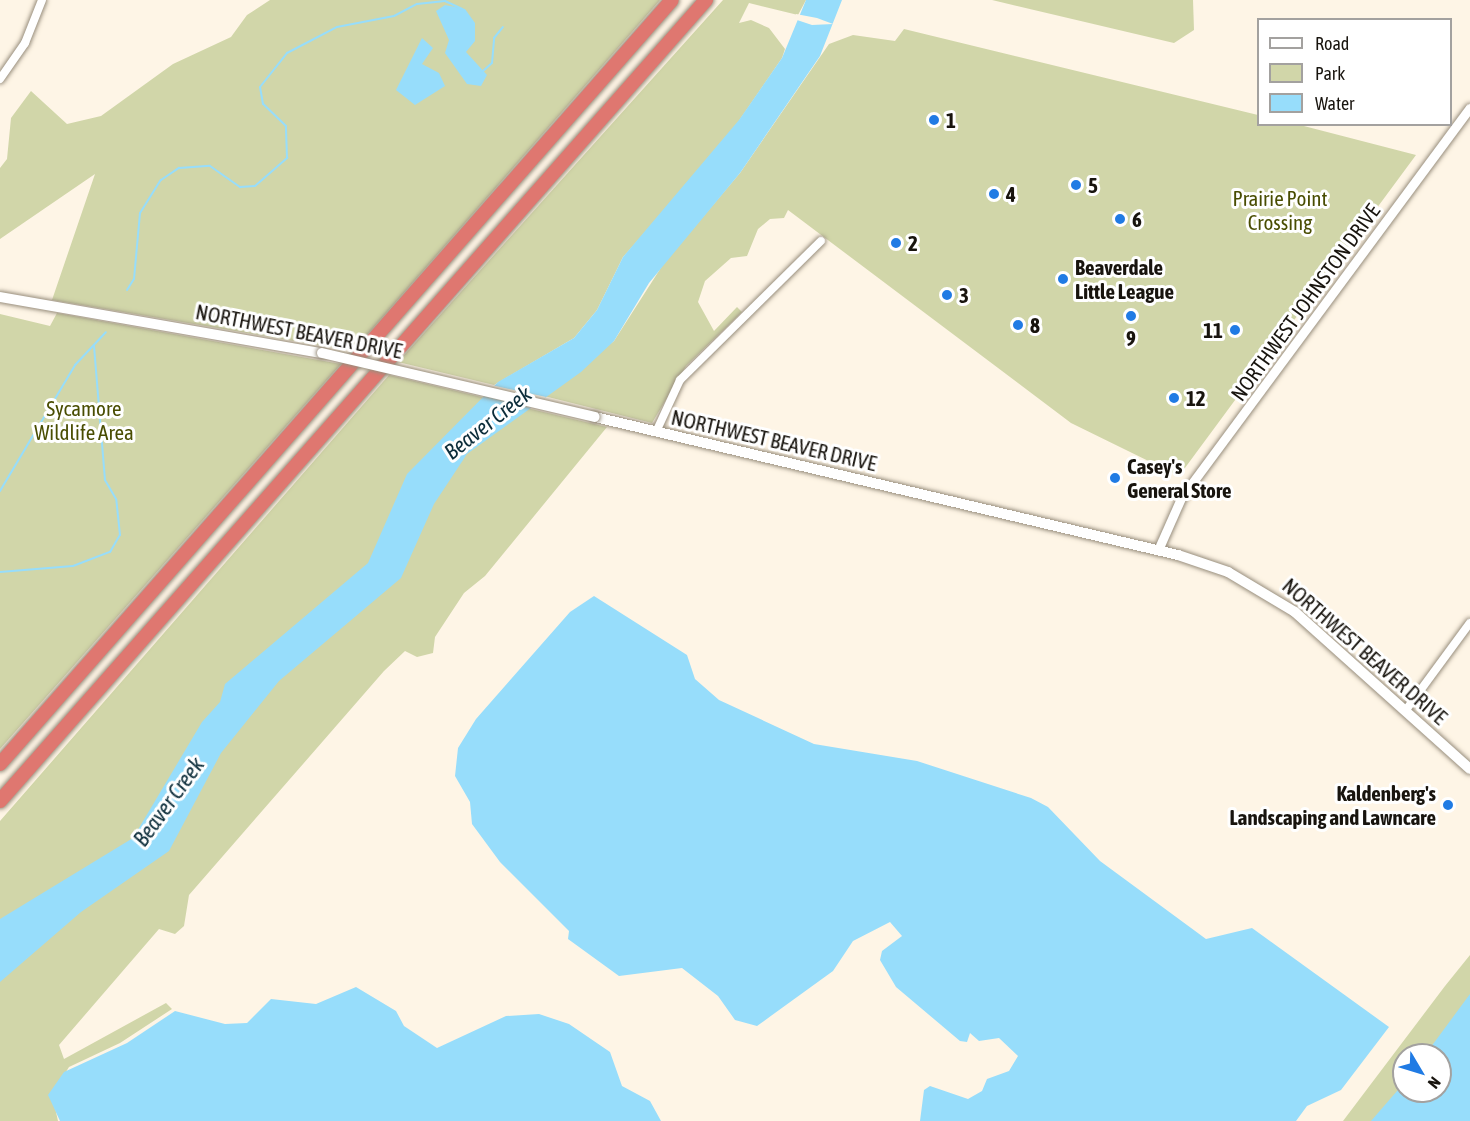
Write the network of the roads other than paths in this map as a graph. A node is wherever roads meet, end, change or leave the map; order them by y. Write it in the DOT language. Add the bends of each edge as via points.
graph roads {
  1 [pos="42,0"];
  2 [pos="672,0"];
  3 [pos="706,0"];
  4 [pos="0,79"];
  5 [pos="1470,108"];
  6 [pos="820,241"];
  7 [pos="0,297"];
  8 [pos="656,432"];
  9 [pos="1158,550"];
  10 [pos="1470,623"];
  11 [pos="1406,710"];
  12 [pos="0,764"];
  13 [pos="1470,769"];
  14 [pos="0,801"];
  1 -- 4 [label="street" via="25,43"];
  2 -- 12 [label="highway"];
  3 -- 14 [label="highway"];
  5 -- 9 [label="street, NORTHWEST JOHNSTON DRIVE" via="1181,498"];
  6 -- 8 [label="street" via="693,365 673,391"];
  7 -- 8 [label="main road, NORTHWEST BEAVER DRIVE, bridge" via="322,353"];
  8 -- 9 [label="main road, NORTHWEST BEAVER DRIVE"];
  9 -- 11 [label="main road, NORTHWEST BEAVER DRIVE" via="1228,573 1279,600"];
  10 -- 11 [label="street"];
  11 -- 13 [label="main road, NORTHWEST BEAVER DRIVE"];
}
